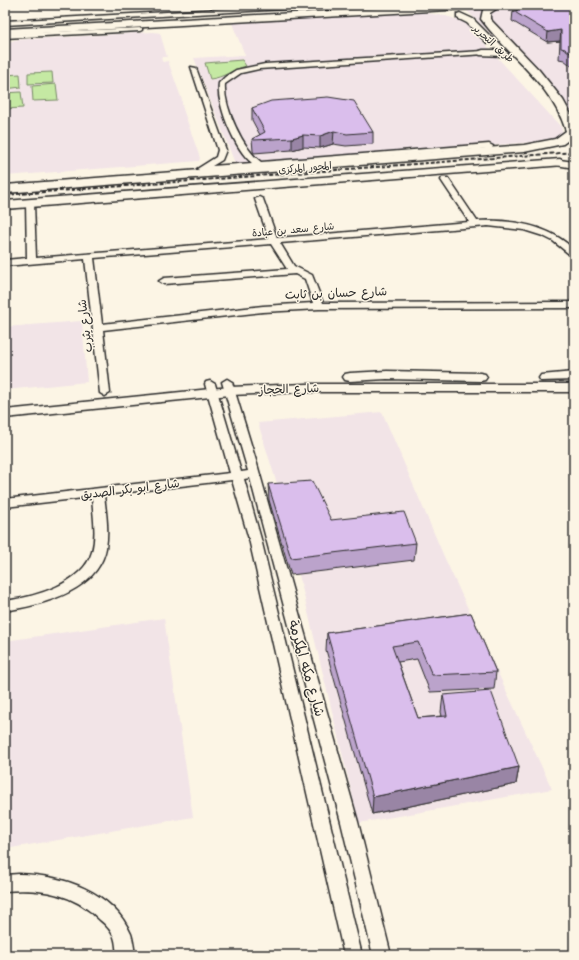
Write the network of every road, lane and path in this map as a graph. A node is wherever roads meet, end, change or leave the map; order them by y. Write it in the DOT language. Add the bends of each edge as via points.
graph roads {
  1 [pos="386,5"];
  2 [pos="498,5"];
  3 [pos="338,8"];
  4 [pos="484,10"];
  5 [pos="5,23"];
  6 [pos="140,29"];
  7 [pos="5,33"];
  8 [pos="483,53"];
  9 [pos="503,53"];
  10 [pos="529,66"];
  11 [pos="193,68"];
  12 [pos="561,106"];
  13 [pos="485,149"];
  14 [pos="560,163"];
  15 [pos="260,165"];
  16 [pos="574,165"];
  17 [pos="494,168"];
  18 [pos="198,172"];
  19 [pos="445,180"];
  20 [pos="5,189"];
  21 [pos="259,199"];
  22 [pos="30,203"];
  23 [pos="5,205"];
  24 [pos="474,224"];
  25 [pos="274,242"];
  26 [pos="89,256"];
  27 [pos="574,256"];
  28 [pos="32,260"];
  29 [pos="5,263"];
  30 [pos="296,271"];
  31 [pos="164,281"];
  32 [pos="574,305"];
  33 [pos="319,306"];
  34 [pos="99,327"];
  35 [pos="574,376"];
  36 [pos="229,387"];
  37 [pos="211,388"];
  38 [pos="574,388"];
  39 [pos="105,393"];
  40 [pos="5,403"];
  41 [pos="5,414"];
  42 [pos="254,474"];
  43 [pos="237,476"];
  44 [pos="98,492"];
  45 [pos="5,503"];
  46 [pos="5,606"];
  47 [pos="5,883"];
  48 [pos="126,955"];
  49 [pos="353,955"];
  50 [pos="382,955"];
  1 -- 3 [label="main road"];
  2 -- 4 [label="main road, طريق التحرير"];
  3 -- 5 [label="street" via="320,5"];
  3 -- 7 [label="main road"];
  4 -- 7 [label="main road"];
  4 -- 9 [label="main road, طريق التحرير" via="460,16 470,21"];
  4 -- 10 [label="main road, طريق التحرير" via="487,22"];
  6 -- 7 [label="street"];
  8 -- 9 [label="main road"];
  8 -- 15 [label="street" via="272,65 232,75 221,86 232,124 246,154"];
  9 -- 10 [label="main road, طريق التحرير" via="517,63"];
  10 -- 12 [label="main road, طريق التحرير"];
  11 -- 18 [label="street" via="222,150 220,158"];
  12 -- 13 [label="main road, المحور المركزى" via="572,131 571,135 562,141 543,146"];
  13 -- 15 [label="street"];
  13 -- 17 [label="main road"];
  13 -- 18 [label="main road, المحور المركزى"];
  14 -- 16 [label="street"];
  14 -- 17 [label="main road, المحور المركزى"];
  15 -- 18 [label="street"];
  17 -- 22 [label="main road, المحور المركزى"];
  18 -- 20 [label="main road, المحور المركزى"];
  19 -- 24 [label="street"];
  21 -- 25 [label="street"];
  22 -- 23 [label="main road, المحور المركزى"];
  22 -- 28 [label="street"];
  24 -- 25 [label="street, شارع سعد بن عبادة"];
  24 -- 27 [label="street, شارع سعد بن عبادة" via="516,226 542,232 563,242"];
  25 -- 26 [label="street, شارع سعد بن عبادة"];
  25 -- 30 [label="street" via="288,264"];
  26 -- 28 [label="street, شارع سعد بن عبادة"];
  26 -- 34 [label="street, شارع يثرب"];
  28 -- 29 [label="street, شارع سعد بن عبادة"];
  30 -- 31 [label="street"];
  30 -- 33 [label="street" via="309,277"];
  32 -- 33 [label="street, شارع حسان بن ثابت"];
  33 -- 34 [label="street, شارع حسان بن ثابت" via="263,309"];
  34 -- 39 [label="street, شارع يثرب"];
  35 -- 36 [label="street, شارع الحجاز" via="518,378 387,375"];
  36 -- 37 [label="street, شارع الحجاز"];
  36 -- 38 [label="street, شارع الحجاز"];
  36 -- 42 [label="street, شارع مكه المكرمة"];
  37 -- 39 [label="street, شارع الحجاز"];
  37 -- 41 [label="street, شارع الحجاز"];
  37 -- 43 [label="street, شارع مكه المكرمة"];
  39 -- 40 [label="street, شارع الحجاز"];
  42 -- 43 [label="street, شارع ابو بكر الصديق"];
  42 -- 50 [label="street, شارع مكه المكرمة" via="364,872"];
  43 -- 44 [label="street, شارع ابو بكر الصديق"];
  43 -- 49 [label="street, شارع مكه المكرمة" via="255,539"];
  44 -- 45 [label="street, شارع ابو بكر الصديق"];
  44 -- 46 [label="street" via="101,537 98,555 86,572 67,587 43,599"];
  47 -- 48 [label="street" via="32,882 55,885 74,891 91,901 106,913 118,928 123,936"];
}
